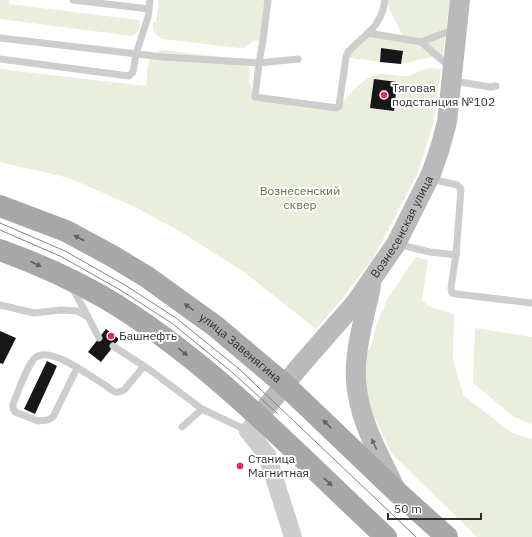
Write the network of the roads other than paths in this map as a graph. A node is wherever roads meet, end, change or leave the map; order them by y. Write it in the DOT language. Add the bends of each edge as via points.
graph roads {
  1 [pos="73,0"];
  2 [pos="150,0"];
  3 [pos="268,0"];
  4 [pos="385,0"];
  5 [pos="460,0"];
  6 [pos="149,9"];
  7 [pos="457,28"];
  8 [pos="368,33"];
  9 [pos="0,38"];
  10 [pos="421,42"];
  11 [pos="136,54"];
  12 [pos="0,59"];
  13 [pos="298,59"];
  14 [pos="258,63"];
  15 [pos="453,75"];
  16 [pos="496,86"];
  17 [pos="428,179"];
  18 [pos="0,206"];
  19 [pos="396,244"];
  20 [pos="0,250"];
  21 [pos="456,255"];
  22 [pos="374,276"];
  23 [pos="66,278"];
  24 [pos="532,303"];
  25 [pos="0,305"];
  26 [pos="88,317"];
  27 [pos="99,338"];
  28 [pos="113,346"];
  29 [pos="144,366"];
  30 [pos="77,368"];
  31 [pos="284,384"];
  32 [pos="202,409"];
  33 [pos="254,423"];
  34 [pos="182,427"];
  35 [pos="397,492"];
  36 [pos="293,537"];
  37 [pos="386,537"];
  38 [pos="447,537"];
  1 -- 6 [label="lane"];
  2 -- 6 [label="lane"];
  3 -- 14 [label="lane"];
  4 -- 8 [label="lane" via="383,13"];
  5 -- 7 [label="main road, Вознесенская улица"];
  6 -- 11 [label="lane"];
  7 -- 10 [label="lane"];
  7 -- 15 [label="main road, Вознесенская улица"];
  8 -- 10 [label="lane"];
  8 -- 14 [label="lane" via="346,57 337,108 256,98 254,95"];
  9 -- 11 [label="lane"];
  10 -- 15 [label="lane"];
  11 -- 12 [label="lane" via="133,74 127,76"];
  11 -- 14 [label="lane"];
  13 -- 14 [label="lane"];
  15 -- 16 [label="lane" via="491,87"];
  15 -- 17 [label="main road, Вознесенская улица" via="447,122"];
  17 -- 19 [label="main road, Вознесенская улица"];
  17 -- 21 [label="lane" via="457,185 461,190"];
  31 -- 18 [label="main road, улица Завенягина, one-way" via="215,326 147,277 66,231"];
  19 -- 21 [label="lane"];
  19 -- 22 [label="main road, Вознесенская улица"];
  20 -- 23 [label="main road, one-way"];
  21 -- 24 [label="lane" via="451,288 454,294"];
  22 -- 31 [label="main road, Вознесенская улица" via="356,302"];
  35 -- 22 [label="main road, one-way" via="366,427 356,380 358,346"];
  23 -- 26 [label="lane"];
  23 -- 33 [label="main road, one-way" via="104,298 181,350"];
  25 -- 26 [label="lane" via="34,313 77,311"];
  26 -- 27 [label="lane"];
  28 -- 29 [label="lane"];
  29 -- 30 [label="lane" via="120,392 115,392"];
  29 -- 32 [label="lane"];
  30 -- 30 [label="lane" via="51,355 37,356 31,363 13,404 15,412 43,421 53,417"];
  31 -- 33 [label="main road, Вознесенская улица"];
  35 -- 31 [label="main road, улица Завенягина, one-way"];
  32 -- 33 [label="lane"];
  32 -- 34 [label="lane"];
  33 -- 36 [label="street"];
  33 -- 37 [label="main road, one-way"];
  35 -- 38 [label="main road, улица Завенягина"];
}
